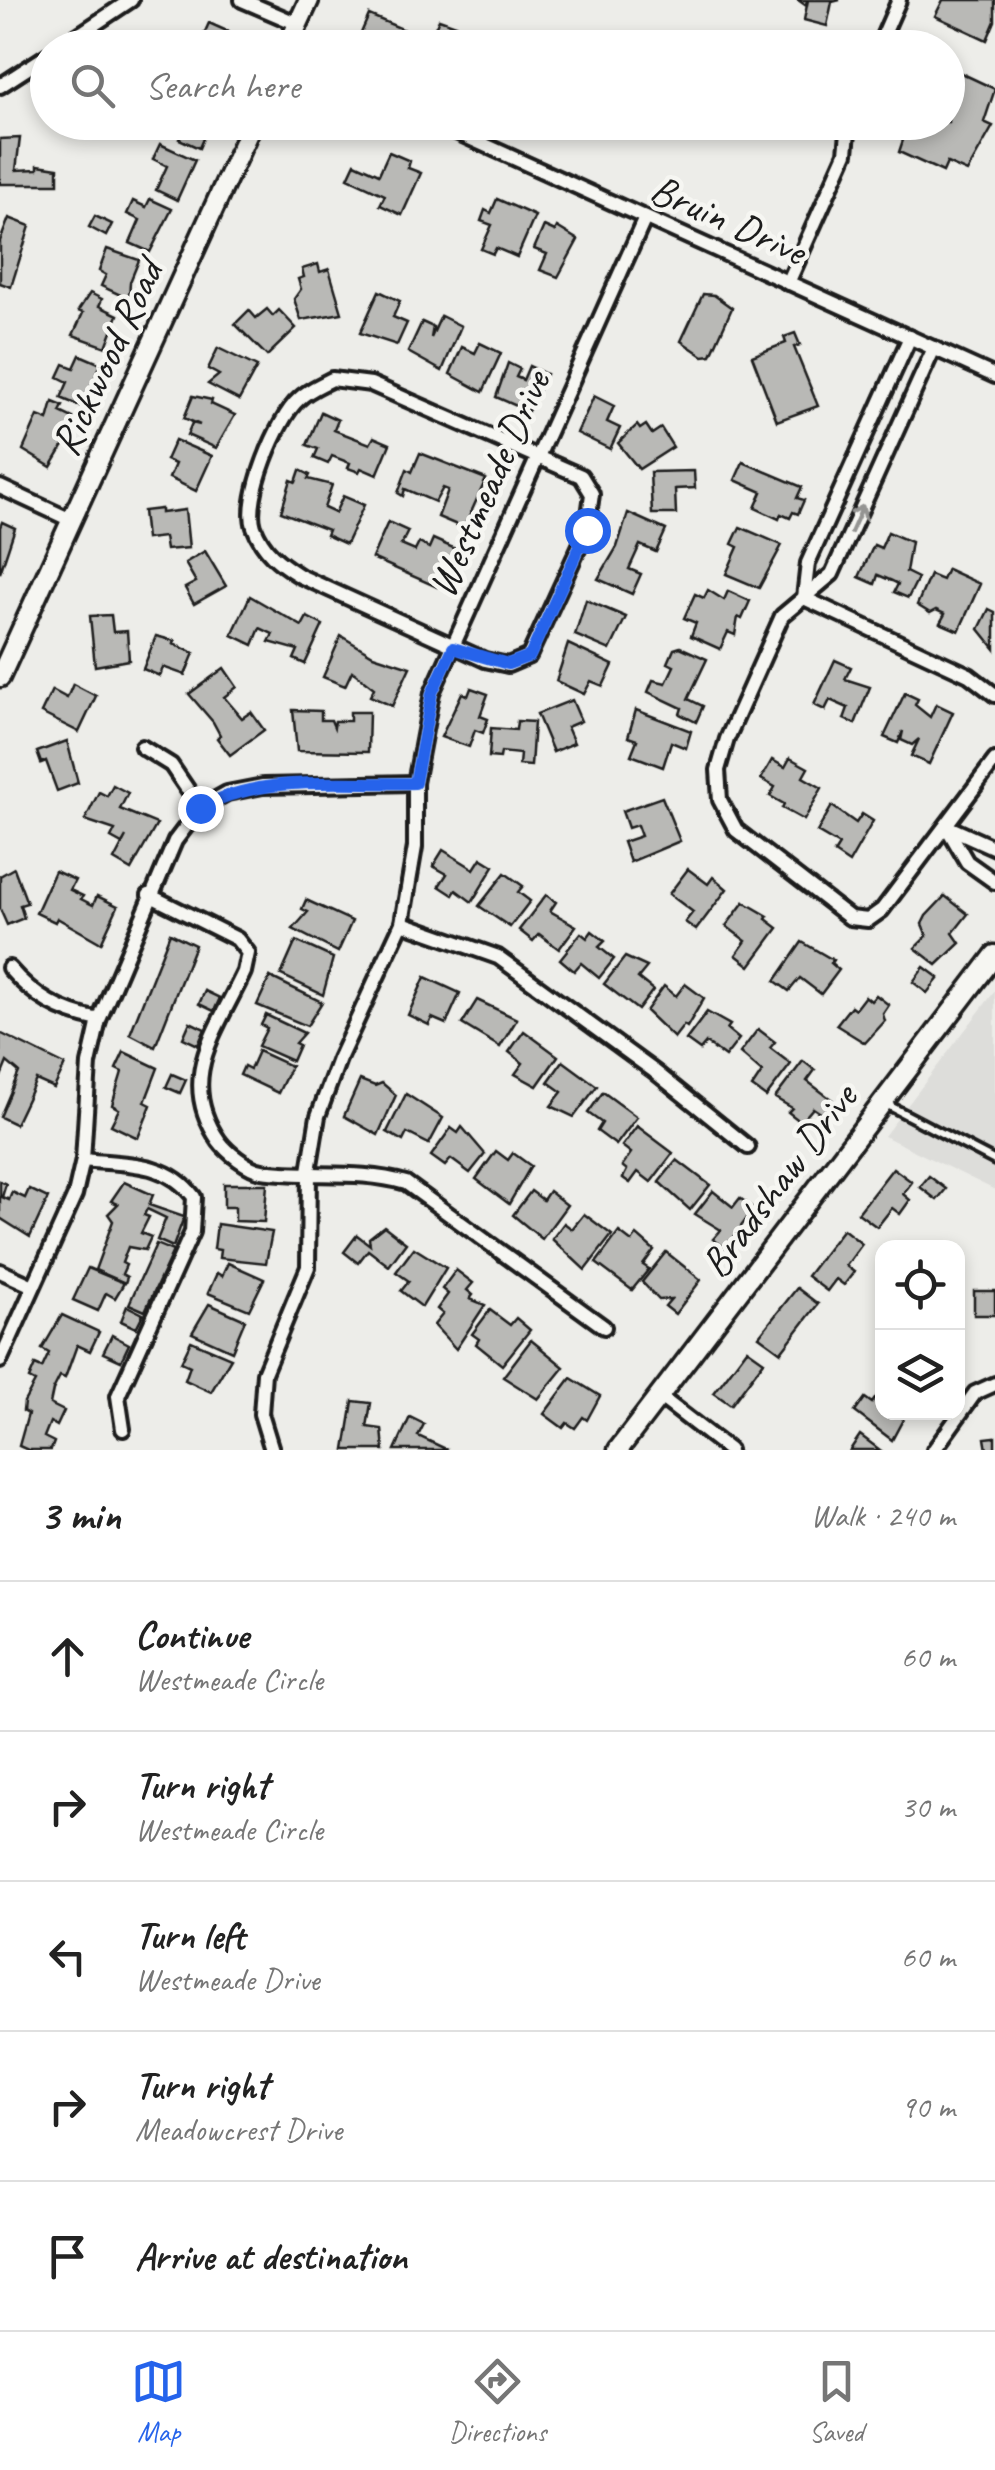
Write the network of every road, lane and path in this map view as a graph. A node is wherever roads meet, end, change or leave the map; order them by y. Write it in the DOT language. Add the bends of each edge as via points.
graph roads {
  1 [pos="132,0"];
  2 [pos="242,0"];
  3 [pos="309,0"];
  4 [pos="899,0"];
  5 [pos="298,24"];
  6 [pos="86,30"];
  7 [pos="295,30"];
  8 [pos="886,30"];
  9 [pos="30,67"];
  10 [pos="0,86"];
  11 [pos="245,140"];
  12 [pos="473,140"];
  13 [pos="847,140"];
  14 [pos="644,218"];
  15 [pos="788,282"];
  16 [pos="910,337"];
  17 [pos="934,348"];
  18 [pos="995,376"];
  19 [pos="536,456"];
  20 [pos="0,487"];
  21 [pos="72,520"];
  22 [pos="804,598"];
  23 [pos="453,648"];
  24 [pos="0,677"];
  25 [pos="995,694"];
  26 [pos="142,747"];
  27 [pos="995,760"];
  28 [pos="415,783"];
  29 [pos="200,808"];
  30 [pos="946,826"];
  31 [pos="995,848"];
  32 [pos="995,882"];
  33 [pos="148,895"];
  34 [pos="402,923"];
  35 [pos="995,954"];
  36 [pos="9,968"];
  37 [pos="99,1020"];
  38 [pos="883,1102"];
  39 [pos="748,1147"];
  40 [pos="83,1160"];
  41 [pos="995,1161"];
  42 [pos="309,1171"];
  43 [pos="0,1272"];
  44 [pos="33,1286"];
  45 [pos="604,1327"];
  46 [pos="0,1361"];
  47 [pos="995,1384"];
  48 [pos="659,1396"];
  49 [pos="123,1429"];
  50 [pos="272,1450"];
  51 [pos="618,1450"];
  52 [pos="729,1450"];
  53 [pos="934,1450"];
  1 -- 6 [label="street"];
  2 -- 5 [label="street"];
  3 -- 5 [label="main road"];
  4 -- 8 [label="street"];
  5 -- 7 [label="main road"];
  9 -- 10 [label="street"];
  11 -- 21 [label="main road, Rickwood Road"];
  12 -- 14 [label="street, Bruin Drive"];
  13 -- 15 [label="street"];
  14 -- 15 [label="street, Bruin Drive"];
  14 -- 19 [label="street, Westmeade Drive"];
  15 -- 16 [label="street, Bruin Drive"];
  16 -- 17 [label="street, Bruin Drive"];
  16 -- 22 [label="street" via="808,563"];
  17 -- 18 [label="street, Bruin Drive"];
  22 -- 17 [label="street, one-way" via="832,574"];
  19 -- 23 [label="street, Westmeade Drive"];
  19 -- 23 [label="street" via="581,476 592,494 587,530 530,656 508,664"];
  19 -- 23 [label="street" via="371,384 332,378 297,399 275,434 256,486 252,524 272,559"];
  20 -- 21 [label="street"];
  21 -- 24 [label="main road, Rickwood Road"];
  22 -- 25 [label="street" via="969,675"];
  22 -- 30 [label="street" via="782,616 718,770 720,800 736,830 834,908 868,920"];
  23 -- 28 [label="street, Westmeade Drive" via="432,693"];
  26 -- 29 [label="street" via="171,765"];
  27 -- 30 [label="street"];
  28 -- 29 [label="street" via="262,786 227,793"];
  28 -- 34 [label="street, Westmeade Drive" via="415,847"];
  29 -- 33 [label="street"];
  30 -- 31 [label="street"];
  30 -- 32 [label="street" via="967,862"];
  33 -- 37 [label="street"];
  33 -- 42 [label="street" via="237,939 248,953 198,1078 202,1116 224,1149 258,1171"];
  34 -- 39 [label="street" via="498,957"];
  34 -- 42 [label="street, Westmeade Drive" via="339,1059 318,1116"];
  35 -- 38 [label="main road, Bradshaw Drive"];
  36 -- 37 [label="street" via="33,996"];
  37 -- 40 [label="street"];
  38 -- 41 [label="lane"];
  38 -- 48 [label="main road, Bradshaw Drive"];
  40 -- 44 [label="street"];
  40 -- 49 [label="street" via="162,1168 194,1197 192,1232 118,1396"];
  42 -- 45 [label="street" via="372,1173 406,1183"];
  42 -- 50 [label="street, Westmeade Drive" via="308,1266 264,1373 260,1414"];
  43 -- 44 [label="street"];
  44 -- 46 [label="street"];
  47 -- 53 [label="street" via="976,1393"];
  48 -- 51 [label="main road, Bradshaw Drive"];
  48 -- 52 [label="street"];
}
